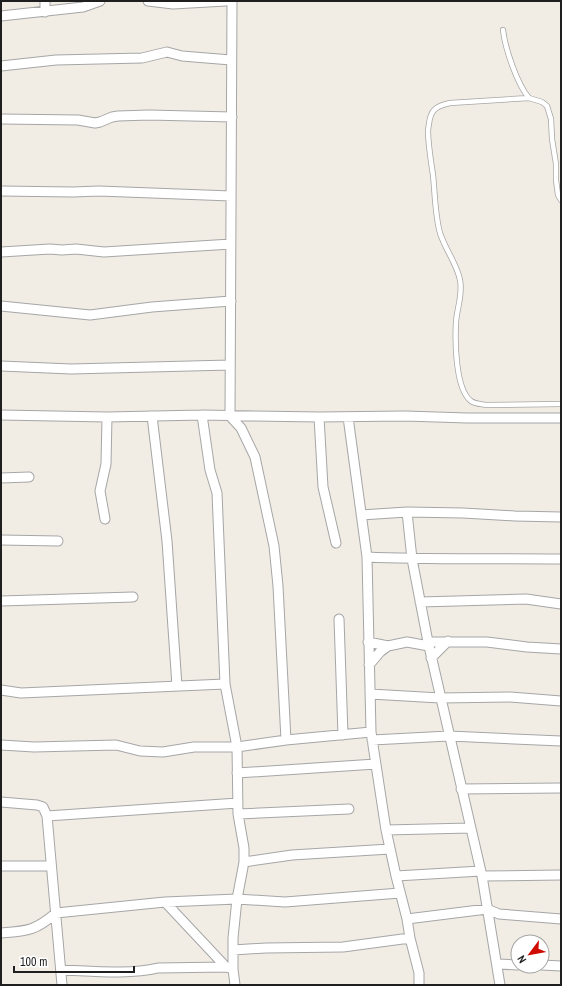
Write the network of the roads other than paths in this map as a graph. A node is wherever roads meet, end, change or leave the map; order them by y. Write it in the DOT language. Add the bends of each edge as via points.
graph roads {
  1 [pos="46,1"];
  2 [pos="100,1"];
  3 [pos="148,1"];
  4 [pos="226,1"];
  5 [pos="232,1"];
  6 [pos="45,12"];
  7 [pos="1,16"];
  8 [pos="503,30"];
  9 [pos="232,60"];
  10 [pos="1,66"];
  11 [pos="529,98"];
  12 [pos="232,117"];
  13 [pos="1,119"];
  14 [pos="1,191"];
  15 [pos="231,196"];
  16 [pos="561,200"];
  17 [pos="231,244"];
  18 [pos="1,252"];
  19 [pos="230,300"];
  20 [pos="1,306"];
  21 [pos="230,365"];
  22 [pos="1,366"];
  23 [pos="561,404"];
  24 [pos="1,414"];
  25 [pos="202,415"];
  26 [pos="152,416"];
  27 [pos="230,416"];
  28 [pos="108,417"];
  29 [pos="319,417"];
  30 [pos="348,417"];
  31 [pos="561,418"];
  32 [pos="29,477"];
  33 [pos="1,478"];
  34 [pos="407,512"];
  35 [pos="361,515"];
  36 [pos="561,517"];
  37 [pos="105,519"];
  38 [pos="1,540"];
  39 [pos="58,541"];
  40 [pos="336,543"];
  41 [pos="367,557"];
  42 [pos="412,559"];
  43 [pos="561,559"];
  44 [pos="133,597"];
  45 [pos="1,601"];
  46 [pos="420,602"];
  47 [pos="561,604"];
  48 [pos="339,619"];
  49 [pos="368,642"];
  50 [pos="448,642"];
  51 [pos="428,644"];
  52 [pos="388,646"];
  53 [pos="561,649"];
  54 [pos="432,658"];
  55 [pos="369,665"];
  56 [pos="225,684"];
  57 [pos="177,686"];
  58 [pos="1,690"];
  59 [pos="370,694"];
  60 [pos="440,698"];
  61 [pos="561,701"];
  62 [pos="343,734"];
  63 [pos="371,736"];
  64 [pos="449,736"];
  65 [pos="286,740"];
  66 [pos="561,741"];
  67 [pos="1,745"];
  68 [pos="237,747"];
  69 [pos="376,764"];
  70 [pos="238,773"];
  71 [pos="561,788"];
  72 [pos="461,789"];
  73 [pos="1,802"];
  74 [pos="238,803"];
  75 [pos="349,809"];
  76 [pos="238,814"];
  77 [pos="47,816"];
  78 [pos="470,828"];
  79 [pos="386,830"];
  80 [pos="390,849"];
  81 [pos="244,862"];
  82 [pos="1,866"];
  83 [pos="52,866"];
  84 [pos="482,874"];
  85 [pos="561,875"];
  86 [pos="396,876"];
  87 [pos="400,893"];
  88 [pos="237,899"];
  89 [pos="165,902"];
  90 [pos="487,909"];
  91 [pos="56,913"];
  92 [pos="407,919"];
  93 [pos="561,919"];
  94 [pos="1,933"];
  95 [pos="410,938"];
  96 [pos="233,950"];
  97 [pos="497,964"];
  98 [pos="510,965"];
  99 [pos="550,965"];
  100 [pos="561,966"];
  101 [pos="230,968"];
  102 [pos="61,970"];
  103 [pos="62,985"];
  104 [pos="235,985"];
  105 [pos="419,985"];
  106 [pos="500,985"];
  1 -- 6 [label="street"];
  2 -- 6 [label="street" via="83,7"];
  3 -- 4 [label="street" via="173,4"];
  5 -- 9 [label="street"];
  6 -- 7 [label="street"];
  8 -- 11 [label="lane" via="504,42 523,92"];
  9 -- 10 [label="street" via="182,56 167,52 142,58 56,60"];
  9 -- 12 [label="street"];
  11 -- 16 [label="lane" via="542,102 550,112 556,180"];
  11 -- 23 [label="lane" via="441,105 431,114 429,139 438,224 460,279 456,323 457,362 467,396 472,401 486,405"];
  12 -- 13 [label="street" via="118,116 95,123 78,120"];
  12 -- 15 [label="street"];
  14 -- 15 [label="street" via="99,191"];
  15 -- 17 [label="street"];
  17 -- 18 [label="street" via="104,252 50,249"];
  17 -- 19 [label="street"];
  19 -- 20 [label="street" via="90,315"];
  19 -- 21 [label="street"];
  21 -- 22 [label="street" via="71,369"];
  21 -- 27 [label="street"];
  24 -- 28 [label="street"];
  25 -- 26 [label="street"];
  25 -- 27 [label="street"];
  25 -- 56 [label="street" via="210,470 218,500"];
  26 -- 28 [label="street"];
  26 -- 57 [label="street" via="167,541"];
  27 -- 29 [label="street"];
  27 -- 65 [label="street" via="241,428 254,457 274,546"];
  28 -- 37 [label="street" via="106,464 100,491"];
  29 -- 30 [label="street"];
  29 -- 40 [label="street" via="323,487"];
  30 -- 31 [label="street"];
  30 -- 35 [label="street"];
  32 -- 33 [label="street"];
  34 -- 35 [label="street"];
  34 -- 36 [label="street"];
  34 -- 42 [label="street"];
  35 -- 41 [label="street"];
  38 -- 39 [label="street"];
  41 -- 42 [label="street"];
  41 -- 49 [label="street"];
  42 -- 43 [label="street"];
  42 -- 46 [label="street"];
  44 -- 45 [label="street"];
  46 -- 47 [label="street" via="526,599"];
  46 -- 51 [label="street"];
  48 -- 62 [label="street"];
  49 -- 52 [label="street"];
  49 -- 55 [label="street"];
  50 -- 51 [label="street"];
  50 -- 53 [label="street" via="487,642"];
  50 -- 54 [label="street"];
  51 -- 52 [label="street" via="407,642"];
  51 -- 54 [label="street"];
  52 -- 55 [label="street"];
  54 -- 60 [label="street"];
  55 -- 59 [label="street"];
  56 -- 57 [label="street"];
  56 -- 68 [label="street"];
  57 -- 58 [label="street" via="21,693"];
  59 -- 60 [label="street"];
  59 -- 63 [label="street"];
  60 -- 61 [label="street" via="510,697"];
  60 -- 64 [label="street"];
  62 -- 63 [label="street"];
  62 -- 65 [label="street"];
  63 -- 64 [label="street"];
  63 -- 69 [label="street"];
  64 -- 66 [label="street"];
  64 -- 72 [label="street"];
  65 -- 68 [label="street"];
  67 -- 68 [label="street" via="116,745 140,751 163,752 194,747"];
  68 -- 70 [label="street"];
  69 -- 70 [label="street"];
  69 -- 79 [label="street"];
  70 -- 74 [label="street"];
  71 -- 72 [label="street"];
  72 -- 78 [label="street"];
  73 -- 77 [label="street" via="37,804 43,808"];
  74 -- 76 [label="street"];
  74 -- 77 [label="street"];
  75 -- 76 [label="street"];
  76 -- 81 [label="street"];
  77 -- 83 [label="street"];
  78 -- 79 [label="street"];
  78 -- 84 [label="street"];
  79 -- 80 [label="street"];
  80 -- 81 [label="street" via="292,855"];
  80 -- 86 [label="street"];
  81 -- 88 [label="street"];
  82 -- 83 [label="street"];
  83 -- 91 [label="street"];
  84 -- 85 [label="street"];
  84 -- 86 [label="street"];
  84 -- 90 [label="street"];
  86 -- 87 [label="street"];
  87 -- 88 [label="street" via="286,902"];
  87 -- 92 [label="street"];
  88 -- 89 [label="street"];
  88 -- 96 [label="street"];
  89 -- 91 [label="street"];
  89 -- 101 [label="street"];
  90 -- 92 [label="street"];
  90 -- 93 [label="street" via="499,914"];
  90 -- 97 [label="street"];
  91 -- 94 [label="street" via="35,928"];
  91 -- 102 [label="street"];
  92 -- 95 [label="street"];
  95 -- 96 [label="street" via="343,946"];
  95 -- 105 [label="street" via="419,973"];
  96 -- 101 [label="street"];
  97 -- 98 [label="street"];
  97 -- 106 [label="street"];
  99 -- 100 [label="street"];
  101 -- 102 [label="street" via="158,968 147,971"];
  101 -- 104 [label="street"];
  102 -- 103 [label="street"];
}
